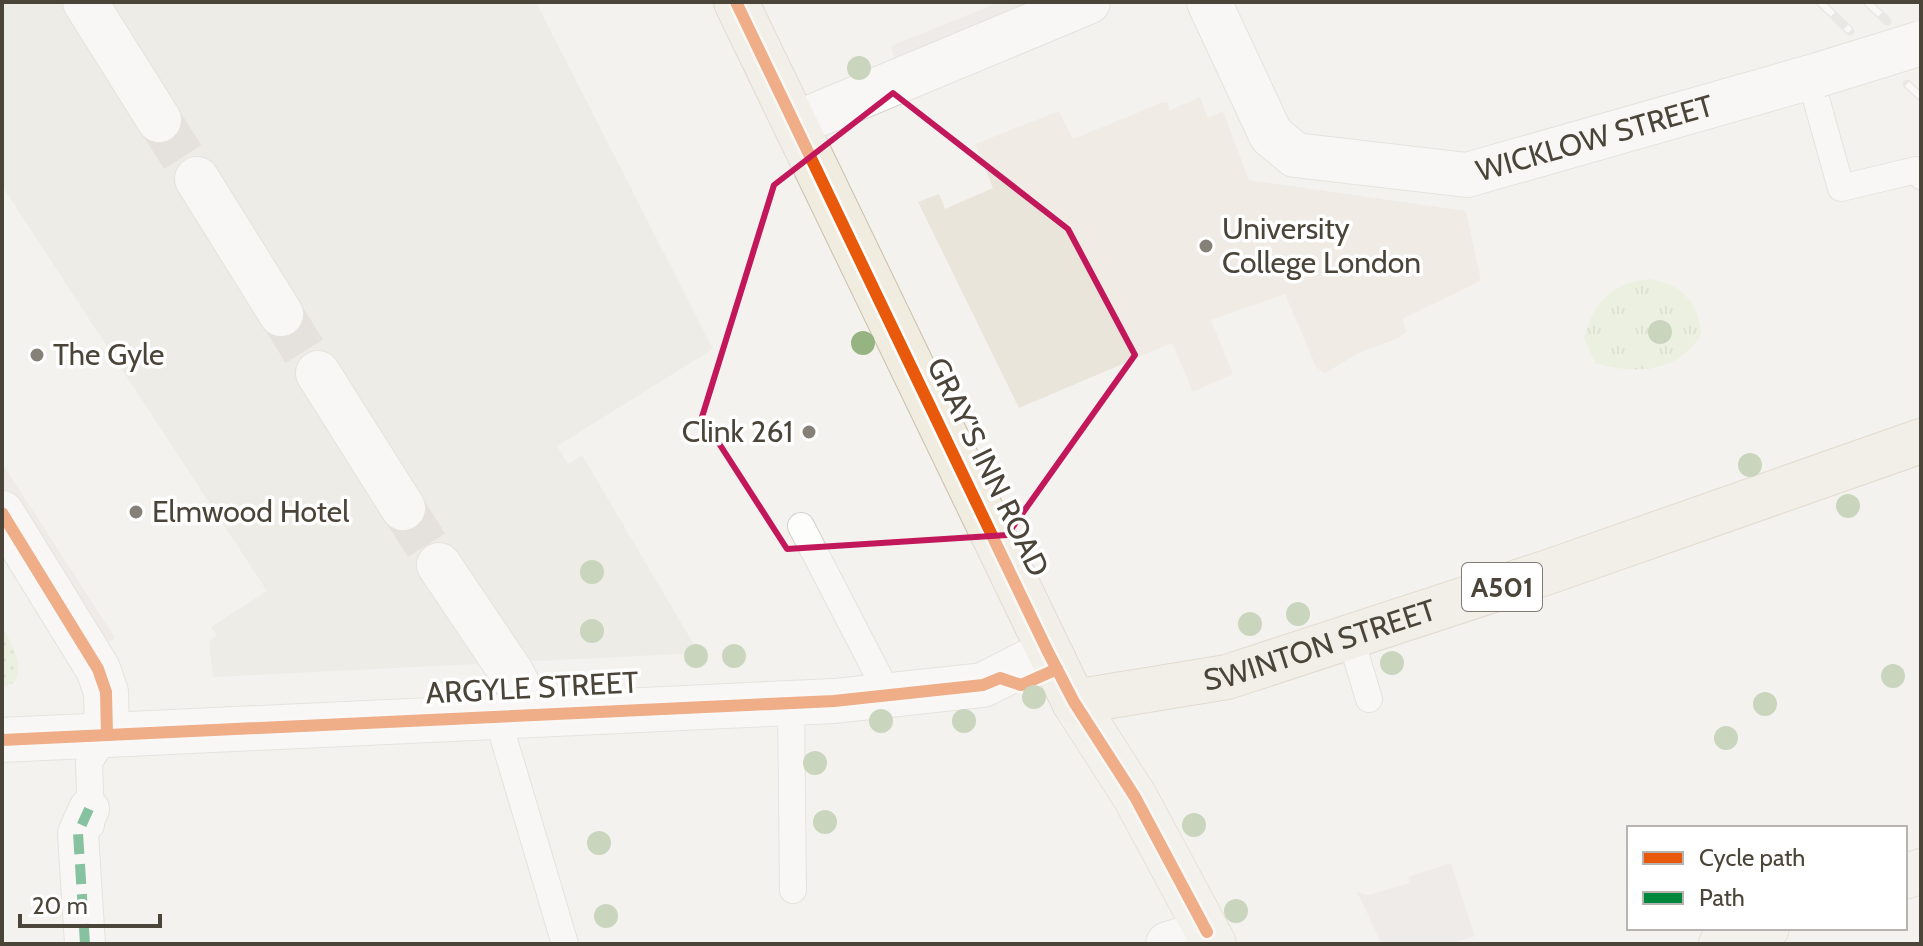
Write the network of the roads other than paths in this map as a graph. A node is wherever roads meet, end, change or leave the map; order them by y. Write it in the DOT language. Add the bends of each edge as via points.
graph roads {
  1 [pos="85,2"];
  2 [pos="736,2"];
  3 [pos="1088,2"];
  4 [pos="1209,2"];
  5 [pos="1921,43"];
  6 [pos="1814,76"];
  7 [pos="159,120"];
  8 [pos="795,124"];
  9 [pos="1921,176"];
  10 [pos="197,179"];
  11 [pos="281,314"];
  12 [pos="318,373"];
  13 [pos="1921,441"];
  14 [pos="403,508"];
  15 [pos="2,513"];
  16 [pos="801,526"];
  17 [pos="439,565"];
  18 [pos="1350,636"];
  19 [pos="1048,652"];
  20 [pos="889,696"];
  21 [pos="1369,699"];
  22 [pos="791,702"];
  23 [pos="1074,702"];
  24 [pos="515,715"];
  25 [pos="107,735"];
  26 [pos="2,740"];
  27 [pos="89,809"];
  28 [pos="93,853"];
  29 [pos="793,890"];
  30 [pos="1761,930"];
  31 [pos="1196,940"];
  32 [pos="85,944"];
  33 [pos="565,944"];
  34 [pos="1721,944"];
  1 -- 7 [label="street"];
  2 -- 8 [label="highway, GRAY'S INN ROAD"];
  3 -- 8 [label="street"];
  4 -- 6 [label="street, WICKLOW STREET" via="1271,135 1295,155 1467,175"];
  5 -- 6 [label="street, WICKLOW STREET, bridge"];
  6 -- 9 [label="lane" via="1841,188 1916,170"];
  8 -- 19 [label="highway, GRAY'S INN ROAD"];
  10 -- 11 [label="street"];
  12 -- 14 [label="street"];
  13 -- 18 [label="highway, SWINTON STREET / A501"];
  15 -- 25 [label="street" via="98,669 106,692"];
  16 -- 20 [label="lane"];
  17 -- 24 [label="street" via="511,672"];
  18 -- 21 [label="lane"];
  18 -- 23 [label="highway, SWINTON STREET / A501" via="1227,677"];
  19 -- 20 [label="street, ARGYLE STREET" via="983,685"];
  19 -- 23 [label="highway, GRAY'S INN ROAD"];
  20 -- 22 [label="street, ARGYLE STREET"];
  22 -- 24 [label="street, ARGYLE STREET"];
  22 -- 29 [label="lane"];
  23 -- 31 [label="main road, GRAY'S INN ROAD" via="1135,797"];
  24 -- 25 [label="street, ARGYLE STREET"];
  24 -- 33 [label="lane"];
  25 -- 26 [label="street, ARGYLE STREET"];
  25 -- 27 [label="lane" via="89,762"];
  27 -- 28 [label="lane"];
  27 -- 32 [label="street" via="78,833"];
  30 -- 34 [label="main road"];
}
